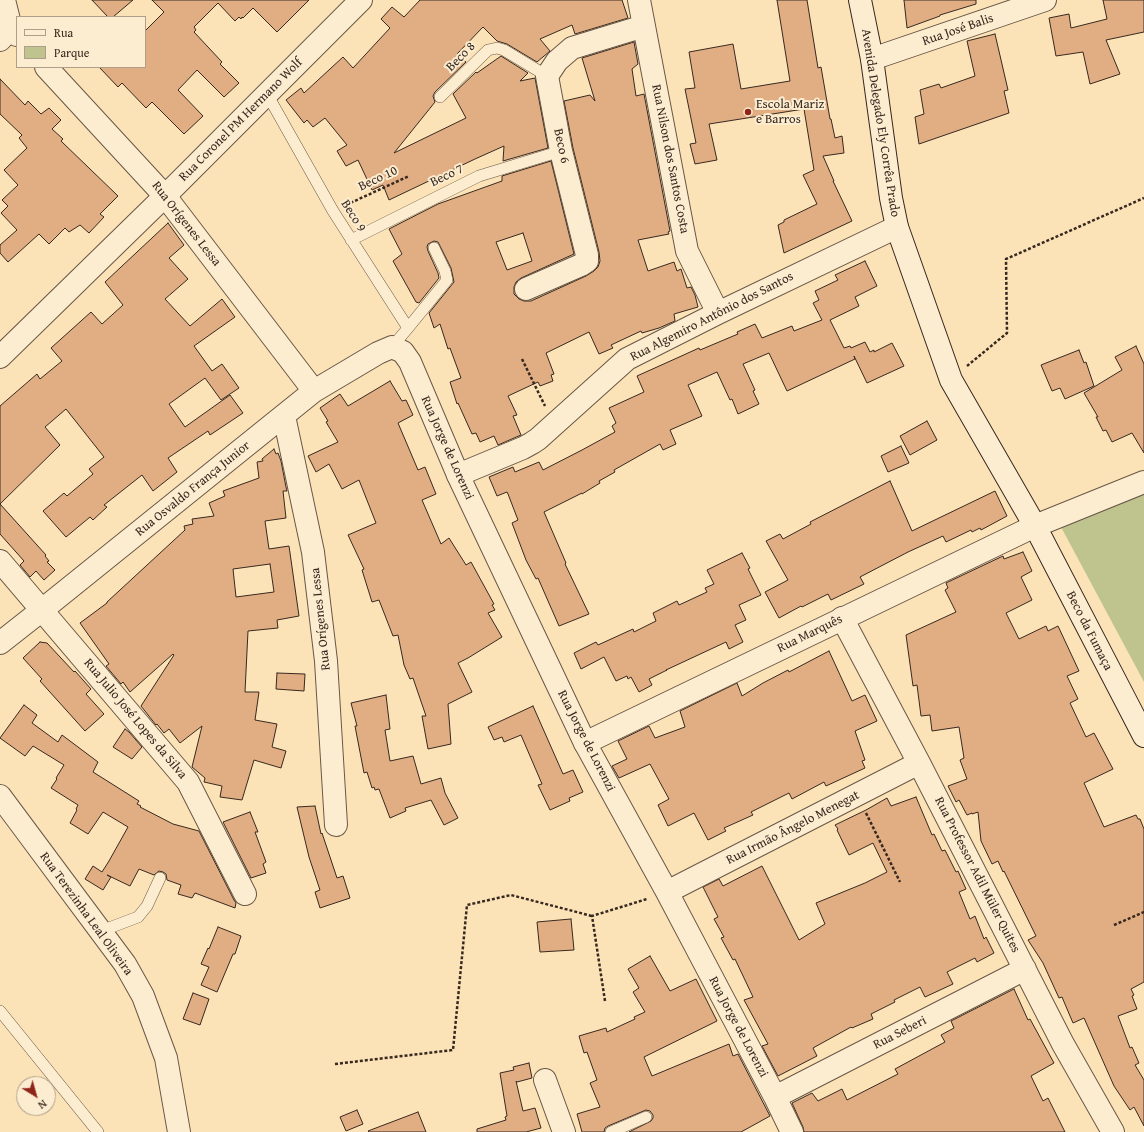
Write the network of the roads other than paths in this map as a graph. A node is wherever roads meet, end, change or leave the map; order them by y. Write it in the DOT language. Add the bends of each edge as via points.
graph roads {
  1 [pos="4,0"];
  2 [pos="361,0"];
  3 [pos="639,0"];
  4 [pos="860,0"];
  5 [pos="1045,0"];
  6 [pos="644,26"];
  7 [pos="9,35"];
  8 [pos="872,59"];
  9 [pos="47,68"];
  10 [pos="547,76"];
  11 [pos="267,94"];
  12 [pos="440,97"];
  13 [pos="561,151"];
  14 [pos="165,196"];
  15 [pos="897,226"];
  16 [pos="351,240"];
  17 [pos="434,248"];
  18 [pos="526,289"];
  19 [pos="718,313"];
  20 [pos="408,328"];
  21 [pos="392,347"];
  22 [pos="0,357"];
  23 [pos="314,391"];
  24 [pos="284,416"];
  25 [pos="458,475"];
  26 [pos="1144,482"];
  27 [pos="1035,526"];
  28 [pos="0,561"];
  29 [pos="42,610"];
  30 [pos="842,618"];
  31 [pos="0,643"];
  32 [pos="1144,736"];
  33 [pos="585,743"];
  34 [pos="919,763"];
  35 [pos="0,796"];
  36 [pos="336,825"];
  37 [pos="160,878"];
  38 [pos="667,892"];
  39 [pos="245,894"];
  40 [pos="101,931"];
  41 [pos="1025,969"];
  42 [pos="0,1011"];
  43 [pos="545,1080"];
  44 [pos="775,1097"];
  45 [pos="646,1117"];
  46 [pos="98,1132"];
  47 [pos="179,1132"];
  48 [pos="564,1132"];
  49 [pos="611,1132"];
  50 [pos="792,1132"];
  51 [pos="1113,1132"];
  1 -- 7 [label="street"];
  2 -- 11 [label="street, Rua Coronel PM Hermano Wolf"];
  3 -- 6 [label="street, Rua Nilson dos Santos Costa"];
  4 -- 8 [label="street, Avenida Delegado Ely Corrêa Prado"];
  5 -- 8 [label="street, Rua José Balis"];
  6 -- 10 [label="street" via="572,48 557,61"];
  6 -- 19 [label="street, Rua Nilson dos Santos Costa" via="688,251"];
  8 -- 15 [label="street, Avenida Delegado Ely Corrêa Prado"];
  9 -- 14 [label="street, Rua Orígenes Lessa"];
  10 -- 12 [label="lane, Beco 8" via="497,48 488,50"];
  10 -- 13 [label="street, Beco 6"];
  11 -- 14 [label="street, Rua Coronel PM Hermano Wolf"];
  11 -- 16 [label="lane, Beco 9"];
  13 -- 16 [label="lane, Beco 7" via="479,176"];
  13 -- 18 [label="street, Beco 6" via="587,261"];
  14 -- 22 [label="street, Rua Coronel PM Hermano Wolf"];
  14 -- 23 [label="street, Rua Orígenes Lessa"];
  15 -- 19 [label="street, Rua Algemiro Antônio dos Santos"];
  15 -- 27 [label="street, Avenida Delegado Ely Corrêa Prado" via="951,380"];
  16 -- 20 [label="lane, Beco 9"];
  17 -- 20 [label="lane" via="447,280"];
  19 -- 25 [label="street, Rua Algemiro Antônio dos Santos" via="627,359 538,439"];
  20 -- 21 [label="lane"];
  21 -- 23 [label="street, Rua Osvaldo França Junior"];
  21 -- 25 [label="street, Rua Jorge de Lorenzi" via="403,352 410,362"];
  23 -- 24 [label="street, Rua Osvaldo França Junior"];
  24 -- 29 [label="street, Rua Osvaldo França Junior"];
  24 -- 36 [label="street, Rua Orígenes Lessa" via="314,552 326,661"];
  25 -- 33 [label="street, Rua Jorge de Lorenzi"];
  26 -- 27 [label="street, Rua Marquês"];
  27 -- 30 [label="street, Rua Marquês"];
  27 -- 32 [label="street, Beco da Fumaça"];
  28 -- 29 [label="street, Rua Julio José Lopes da Silva"];
  29 -- 31 [label="street, Rua Osvaldo França Junior"];
  29 -- 39 [label="street, Rua Julio José Lopes da Silva" via="188,782"];
  30 -- 33 [label="street, Rua Marquês"];
  30 -- 34 [label="street, Rua Professor Adil Müler Quites"];
  33 -- 38 [label="street, Rua Jorge de Lorenzi"];
  34 -- 38 [label="street, Rua Irmão Ângelo Menegat"];
  34 -- 41 [label="street, Rua Professor Adil Müler Quites"];
  35 -- 40 [label="street, Rua Terezinha Leal Oliveira"];
  37 -- 40 [label="lane" via="147,906 138,917"];
  38 -- 44 [label="street, Rua Jorge de Lorenzi"];
  40 -- 47 [label="street, Rua Terezinha Leal Oliveira" via="126,964 143,996 166,1058"];
  41 -- 44 [label="street, Rua Seberi"];
  41 -- 51 [label="street, Rua Professor Adil Müler Quites" via="1063,1044"];
  42 -- 46 [label="lane"];
  43 -- 48 [label="street"];
  44 -- 50 [label="street, Rua Jorge de Lorenzi"];
  45 -- 49 [label="lane"];
}
